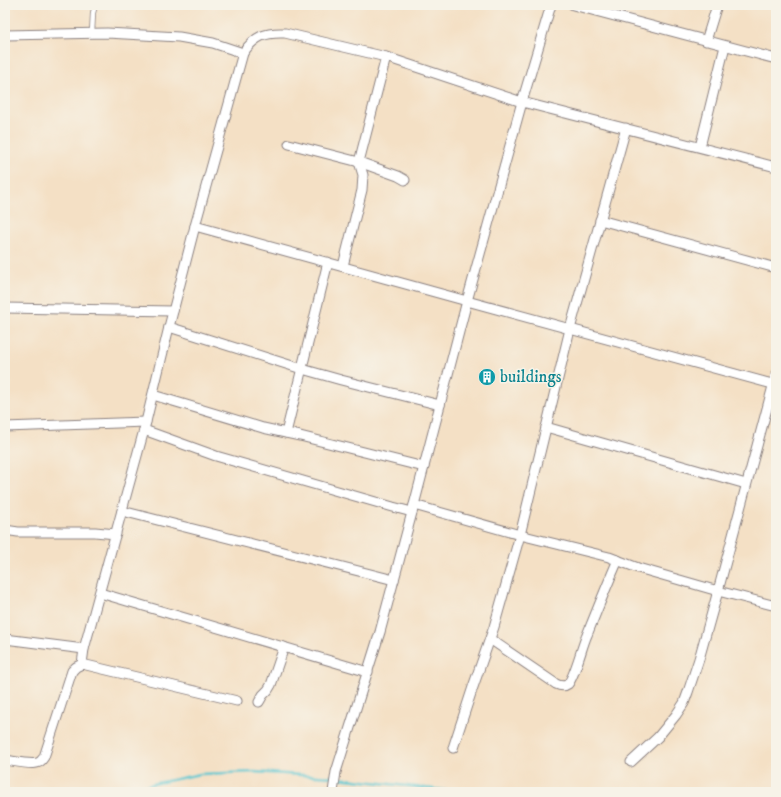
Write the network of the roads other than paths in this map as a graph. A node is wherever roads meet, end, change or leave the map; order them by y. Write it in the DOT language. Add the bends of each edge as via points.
graph roads {
  1 [pos="95,5"];
  2 [pos="551,5"];
  3 [pos="573,5"];
  4 [pos="717,5"];
  5 [pos="92,33"];
  6 [pos="5,35"];
  7 [pos="706,41"];
  8 [pos="725,46"];
  9 [pos="243,54"];
  10 [pos="386,57"];
  11 [pos="776,59"];
  12 [pos="522,102"];
  13 [pos="626,128"];
  14 [pos="288,144"];
  15 [pos="700,147"];
  16 [pos="358,162"];
  17 [pos="776,167"];
  18 [pos="405,180"];
  19 [pos="600,220"];
  20 [pos="196,226"];
  21 [pos="328,262"];
  22 [pos="343,266"];
  23 [pos="776,268"];
  24 [pos="467,301"];
  25 [pos="5,308"];
  26 [pos="173,311"];
  27 [pos="169,327"];
  28 [pos="570,329"];
  29 [pos="302,369"];
  30 [pos="776,375"];
  31 [pos="775,385"];
  32 [pos="153,396"];
  33 [pos="440,405"];
  34 [pos="145,426"];
  35 [pos="5,427"];
  36 [pos="546,427"];
  37 [pos="286,433"];
  38 [pos="424,467"];
  39 [pos="746,484"];
  40 [pos="413,509"];
  41 [pos="122,510"];
  42 [pos="5,530"];
  43 [pos="116,534"];
  44 [pos="520,535"];
  45 [pos="618,560"];
  46 [pos="394,580"];
  47 [pos="718,591"];
  48 [pos="100,593"];
  49 [pos="776,606"];
  50 [pos="5,639"];
  51 [pos="490,639"];
  52 [pos="284,647"];
  53 [pos="84,649"];
  54 [pos="82,664"];
  55 [pos="368,672"];
  56 [pos="236,702"];
  57 [pos="259,702"];
  58 [pos="453,748"];
  59 [pos="5,760"];
  60 [pos="632,762"];
  61 [pos="333,792"];
  1 -- 5 [label="lane"];
  2 -- 12 [label="street"];
  3 -- 7 [label="street"];
  4 -- 7 [label="street"];
  5 -- 6 [label="street"];
  5 -- 9 [label="street" via="179,37 213,43"];
  7 -- 8 [label="street"];
  8 -- 11 [label="street"];
  8 -- 15 [label="street"];
  9 -- 10 [label="street" via="255,39 275,32"];
  9 -- 20 [label="street"];
  10 -- 12 [label="street"];
  10 -- 16 [label="street"];
  12 -- 13 [label="street"];
  12 -- 24 [label="street"];
  13 -- 15 [label="street"];
  13 -- 19 [label="street"];
  14 -- 16 [label="street"];
  15 -- 17 [label="street"];
  16 -- 18 [label="street"];
  16 -- 22 [label="street" via="363,175 362,190"];
  19 -- 23 [label="street"];
  19 -- 28 [label="street"];
  20 -- 21 [label="street"];
  20 -- 26 [label="street"];
  21 -- 22 [label="street"];
  21 -- 29 [label="street"];
  22 -- 24 [label="street"];
  24 -- 28 [label="street"];
  24 -- 33 [label="street"];
  25 -- 26 [label="street"];
  26 -- 27 [label="street"];
  27 -- 29 [label="street"];
  27 -- 32 [label="street"];
  28 -- 31 [label="street"];
  28 -- 36 [label="street"];
  29 -- 33 [label="street"];
  29 -- 37 [label="street"];
  30 -- 31 [label="street"];
  31 -- 39 [label="street"];
  32 -- 34 [label="street"];
  32 -- 37 [label="street"];
  33 -- 38 [label="street"];
  34 -- 35 [label="street"];
  34 -- 40 [label="street" via="216,456 393,507"];
  34 -- 41 [label="street"];
  36 -- 39 [label="street"];
  36 -- 44 [label="street"];
  37 -- 38 [label="street"];
  38 -- 40 [label="street"];
  39 -- 47 [label="street"];
  40 -- 44 [label="street"];
  40 -- 46 [label="street"];
  41 -- 43 [label="street"];
  41 -- 46 [label="street"];
  42 -- 43 [label="street"];
  43 -- 48 [label="street"];
  44 -- 45 [label="street"];
  44 -- 51 [label="street"];
  45 -- 47 [label="street"];
  45 -- 51 [label="street" via="586,636 573,676 565,686 556,684"];
  46 -- 55 [label="street"];
  47 -- 49 [label="street"];
  47 -- 60 [label="street" via="684,703 658,737"];
  48 -- 52 [label="street"];
  48 -- 53 [label="street"];
  50 -- 53 [label="street"];
  51 -- 58 [label="street"];
  52 -- 55 [label="street"];
  52 -- 57 [label="street" via="271,685"];
  53 -- 54 [label="street"];
  54 -- 56 [label="street"];
  54 -- 59 [label="street" via="72,671 42,761 33,764"];
  55 -- 61 [label="street"];
}
